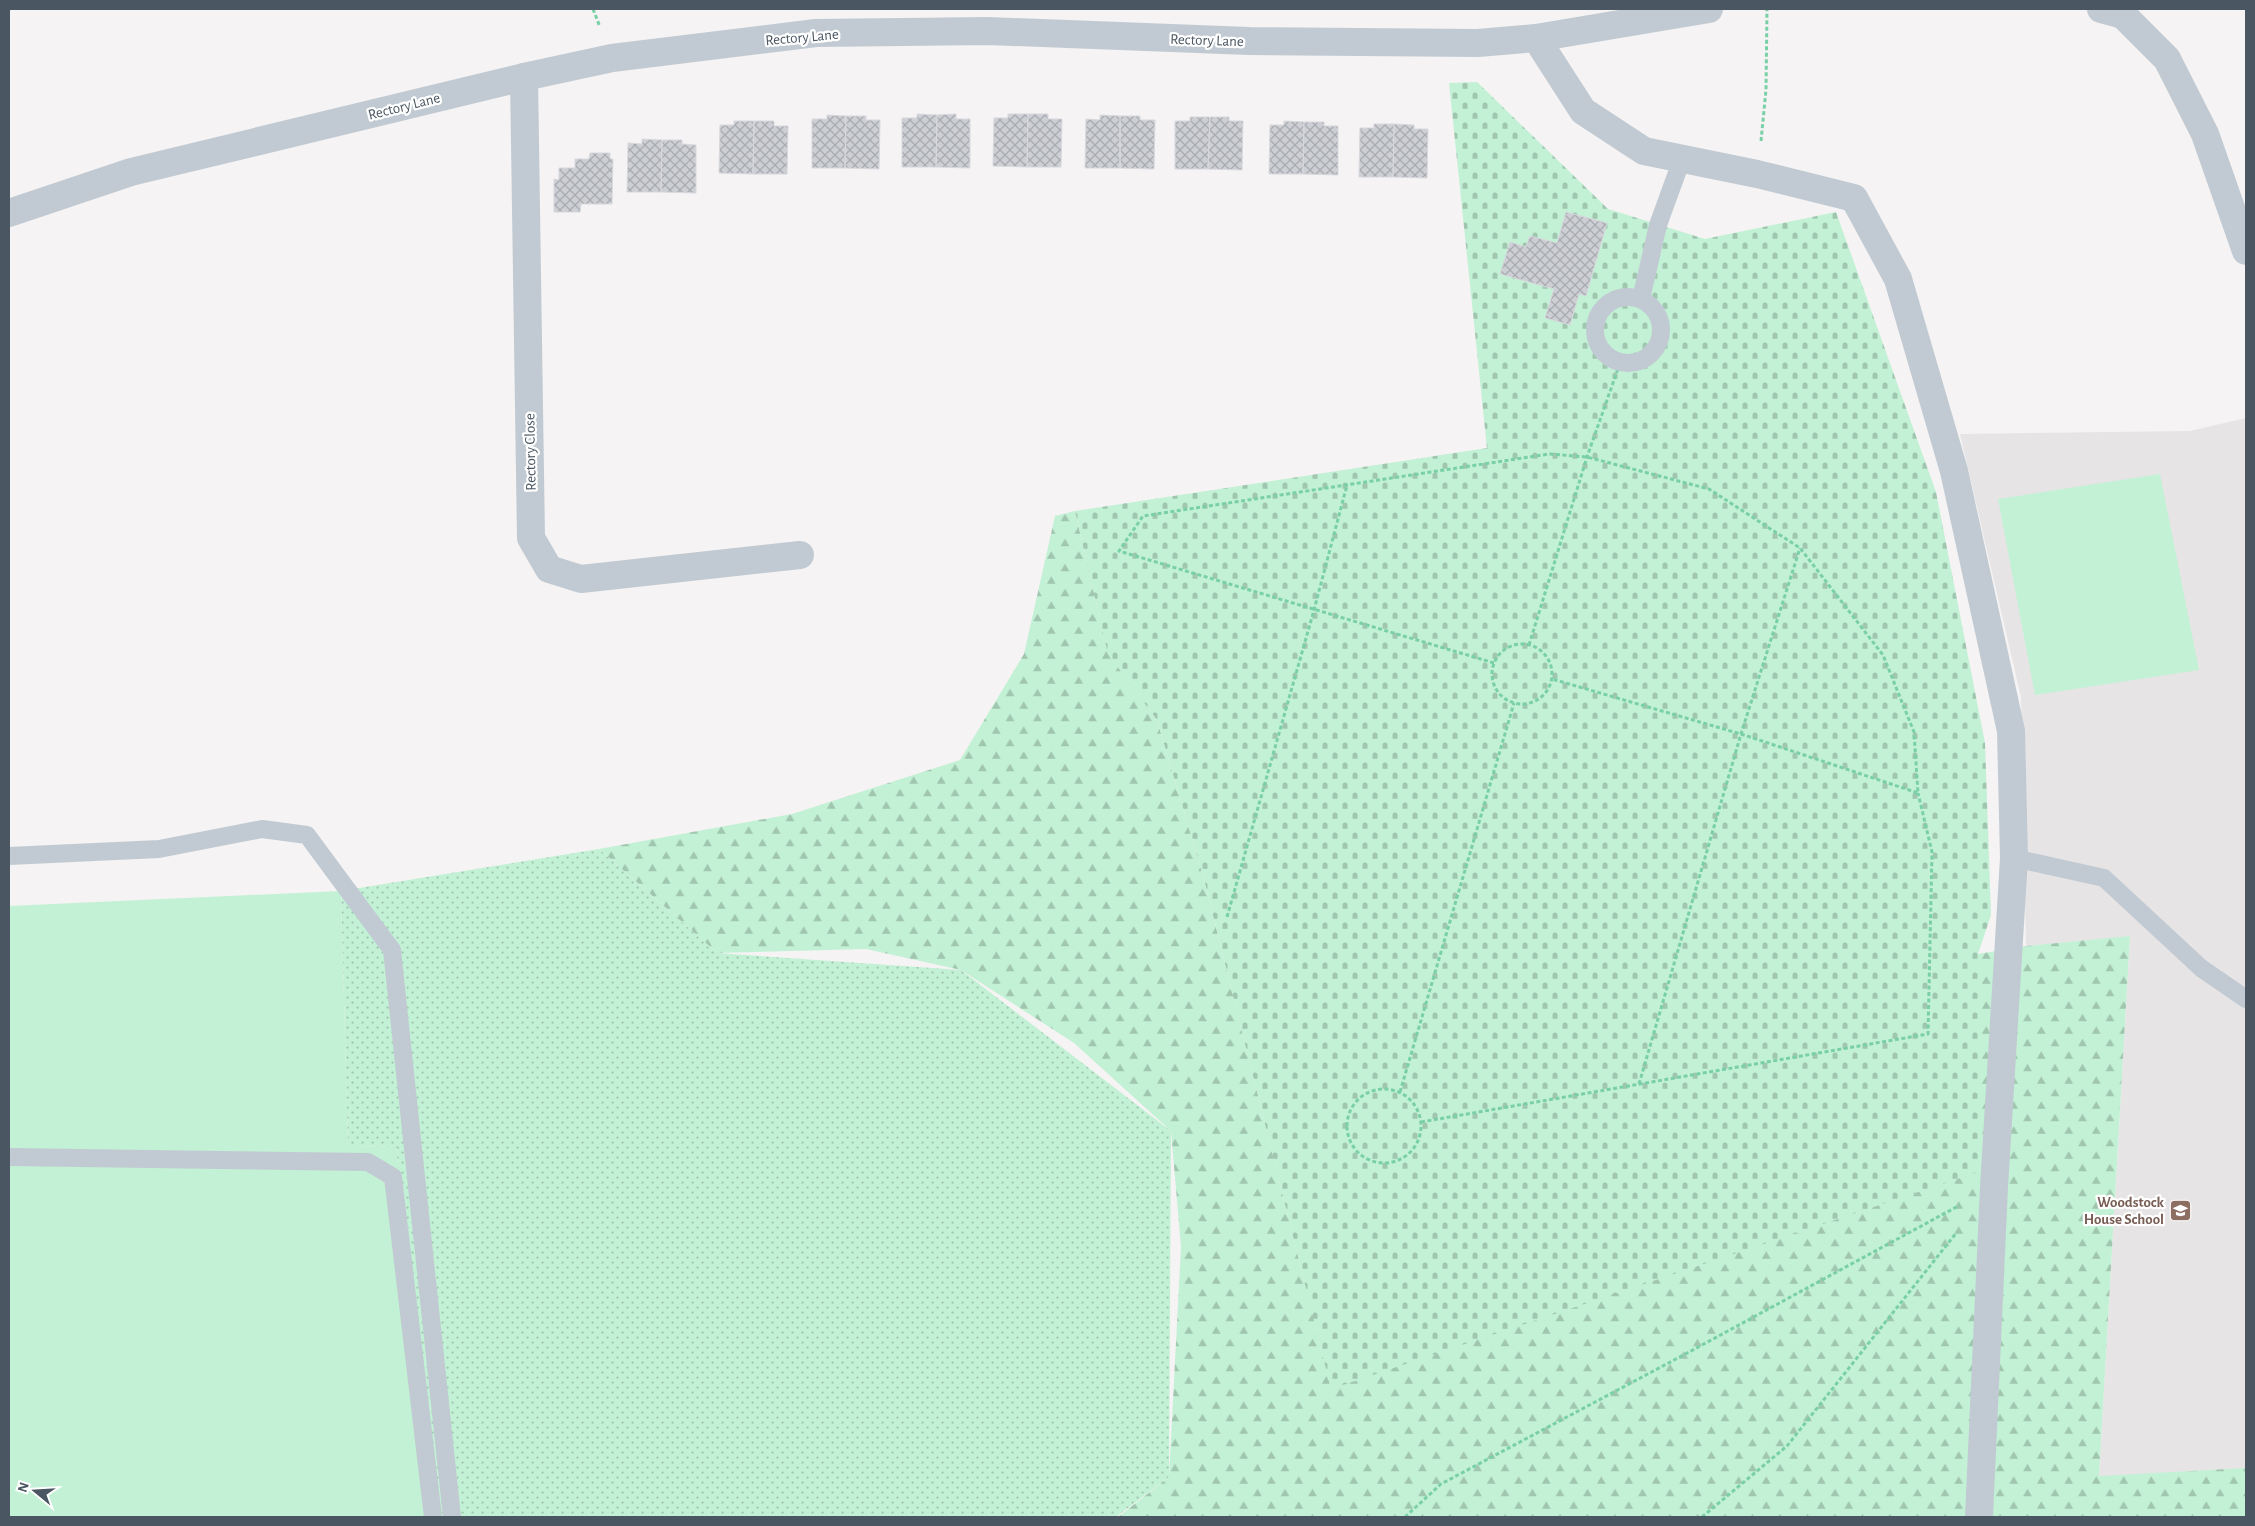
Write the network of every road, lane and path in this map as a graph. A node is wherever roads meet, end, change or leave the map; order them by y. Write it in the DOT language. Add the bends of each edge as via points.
graph roads {
  1 [pos="1709,9"];
  2 [pos="1767,9"];
  3 [pos="2101,9"];
  4 [pos="1598,19"];
  5 [pos="1536,38"];
  6 [pos="524,77"];
  7 [pos="1682,159"];
  8 [pos="1757,174"];
  9 [pos="9,213"];
  10 [pos="2246,251"];
  11 [pos="1641,299"];
  12 [pos="1620,363"];
  13 [pos="1586,458"];
  14 [pos="1347,485"];
  15 [pos="1800,548"];
  16 [pos="800,555"];
  17 [pos="1314,610"];
  18 [pos="1529,645"];
  19 [pos="1494,663"];
  20 [pos="1552,679"];
  21 [pos="1514,703"];
  22 [pos="1740,734"];
  23 [pos="1918,793"];
  24 [pos="9,856"];
  25 [pos="2014,858"];
  26 [pos="1227,917"];
  27 [pos="2246,999"];
  28 [pos="1639,1084"];
  29 [pos="1400,1092"];
  30 [pos="1421,1122"];
  31 [pos="9,1157"];
  32 [pos="1994,1187"];
  33 [pos="433,1517"];
  34 [pos="452,1517"];
  35 [pos="1405,1517"];
  36 [pos="1702,1517"];
  37 [pos="1978,1517"];
  1 -- 4 [label="street, Rectory Lane"];
  2 -- 8 [label="path" via="1766,90"];
  3 -- 10 [label="street" via="2123,15 2167,59 2205,134"];
  4 -- 5 [label="street, Rectory Lane"];
  5 -- 6 [label="street, Rectory Lane" via="1468,43 1249,41 988,31 816,33 612,58"];
  5 -- 7 [label="street" via="1583,110 1644,152"];
  6 -- 9 [label="street, Rectory Lane" via="131,172"];
  6 -- 16 [label="street, Rectory Close" via="531,538 549,569 581,580"];
  7 -- 8 [label="street"];
  7 -- 11 [label="lane" via="1658,224"];
  8 -- 25 [label="street" via="1854,198 1898,279 1954,471 2011,731"];
  11 -- 12 [label="lane" via="1651,305 1661,322 1659,344 1645,360"];
  11 -- 12 [label="lane" via="1614,299 1599,314 1595,325 1595,339 1600,349"];
  12 -- 13 [label="path"];
  13 -- 14 [label="path" via="1549,454"];
  13 -- 15 [label="path" via="1710,489"];
  13 -- 18 [label="path"];
  14 -- 17 [label="path"];
  14 -- 17 [label="path" via="1143,516 1119,551"];
  15 -- 22 [label="path"];
  15 -- 23 [label="path" via="1883,655 1914,732"];
  17 -- 19 [label="path"];
  17 -- 26 [label="path"];
  18 -- 19 [label="path" via="1519,644 1504,650"];
  18 -- 20 [label="path" via="1542,651 1548,659"];
  19 -- 21 [label="path" via="1494,687"];
  20 -- 21 [label="path" via="1541,698 1532,703"];
  20 -- 22 [label="path"];
  21 -- 29 [label="path"];
  22 -- 23 [label="path"];
  22 -- 28 [label="path"];
  23 -- 28 [label="path" via="1932,852 1928,1034"];
  24 -- 34 [label="lane" via="159,849 262,830 307,836 392,950"];
  25 -- 27 [label="lane" via="2104,878 2201,968"];
  25 -- 32 [label="street"];
  28 -- 30 [label="path"];
  29 -- 30 [label="path" via="1417,1110"];
  29 -- 30 [label="path" via="1375,1089 1355,1103 1348,1114 1347,1126 1355,1149 1374,1161 1398,1160 1416,1145"];
  31 -- 33 [label="lane" via="368,1162 393,1177"];
  32 -- 35 [label="path" via="1441,1484"];
  32 -- 36 [label="path" via="1787,1446"];
  32 -- 37 [label="street"];
}
